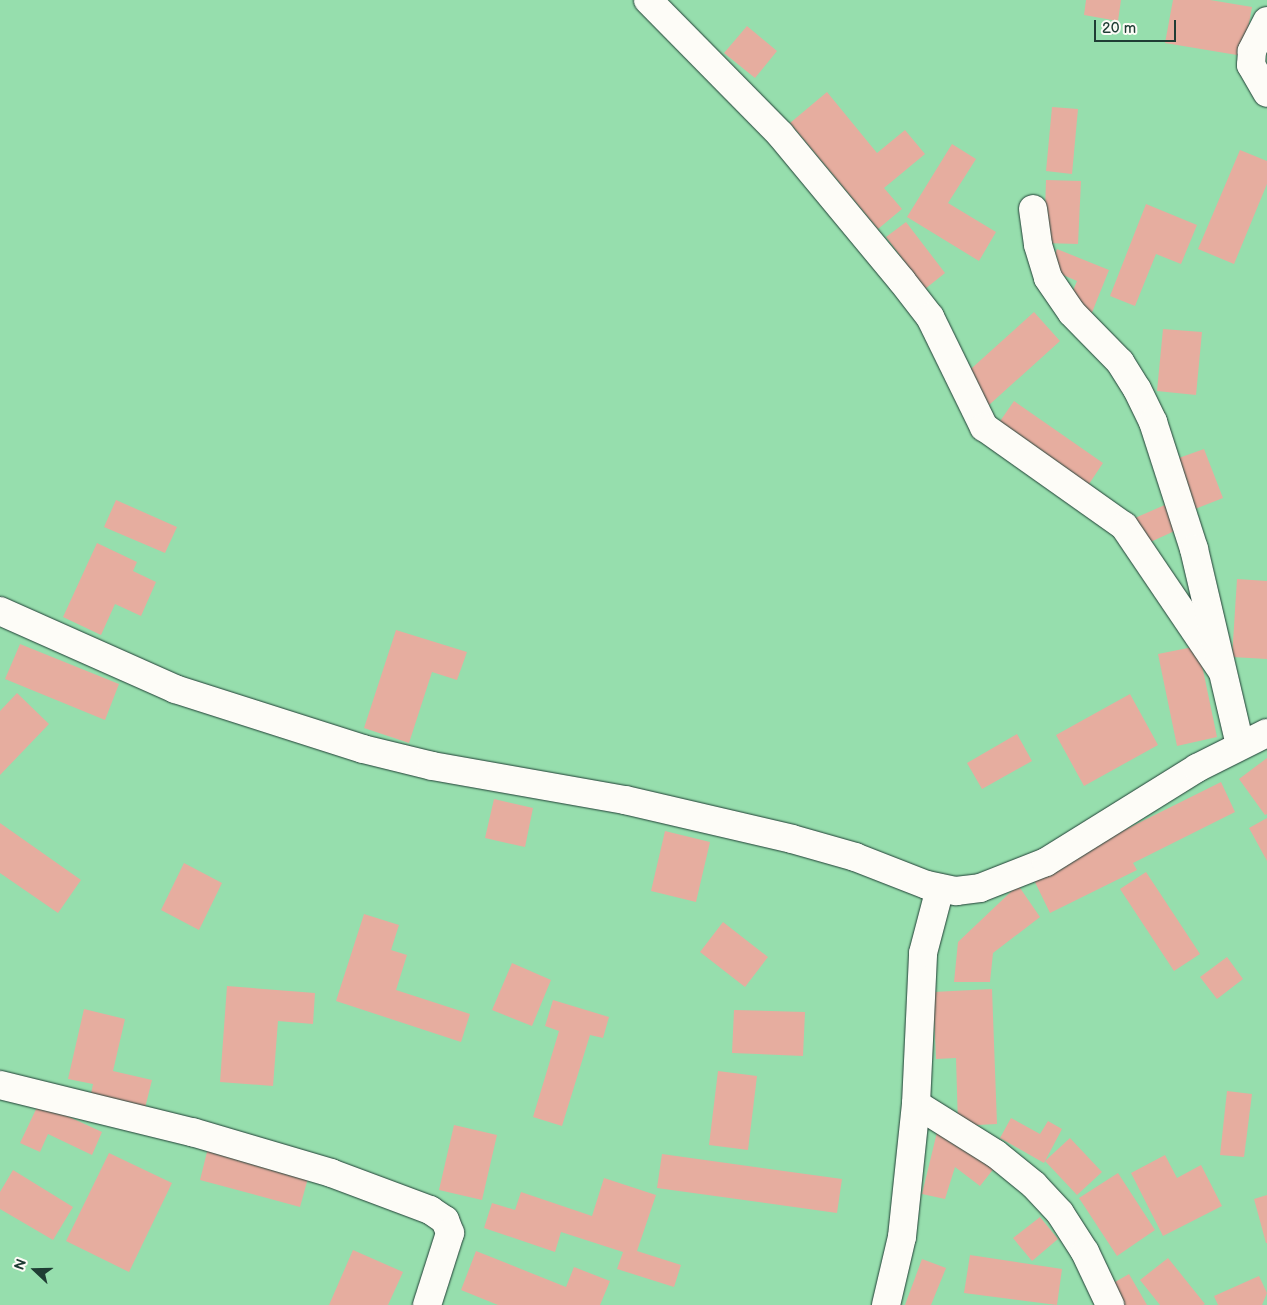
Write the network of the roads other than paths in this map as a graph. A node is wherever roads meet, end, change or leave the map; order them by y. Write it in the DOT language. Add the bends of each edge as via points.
graph roads {
  1 [pos="648,0"];
  2 [pos="1267,21"];
  3 [pos="1267,93"];
  4 [pos="1033,209"];
  5 [pos="0,611"];
  6 [pos="1221,669"];
  7 [pos="1267,733"];
  8 [pos="1240,745"];
  9 [pos="940,888"];
  10 [pos="0,1085"];
  11 [pos="916,1104"];
  12 [pos="427,1305"];
  13 [pos="886,1305"];
  14 [pos="1110,1305"];
  1 -- 6 [label="street" via="780,134 925,309 984,427 1124,526"];
  2 -- 3 [label="street" via="1252,51 1251,65"];
  4 -- 6 [label="street" via="1038,245 1048,278 1072,313 1120,362 1153,422 1194,549"];
  5 -- 9 [label="street" via="175,688 363,749 432,766 625,800 792,839"];
  6 -- 8 [label="street"];
  7 -- 8 [label="street"];
  8 -- 9 [label="street" via="1046,862 980,888 956,891"];
  9 -- 11 [label="street" via="923,953"];
  10 -- 12 [label="street" via="210,1137 331,1173 430,1210 445,1220 450,1233"];
  11 -- 13 [label="street" via="902,1237"];
  11 -- 14 [label="street" via="996,1154 1034,1185 1070,1228"];
}
